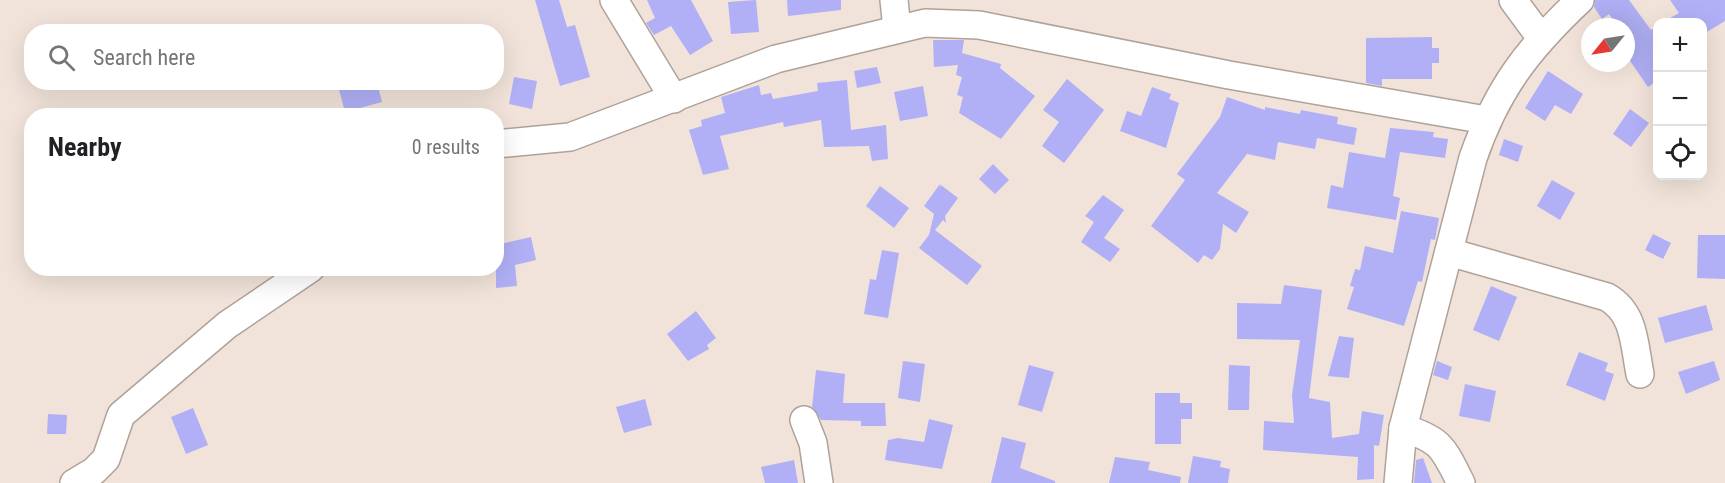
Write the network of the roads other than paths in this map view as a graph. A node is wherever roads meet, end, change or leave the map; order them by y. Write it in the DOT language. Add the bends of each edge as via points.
graph roads {
  1 [pos="614,0"];
  2 [pos="894,0"];
  3 [pos="1513,0"];
  4 [pos="1580,0"];
  5 [pos="897,29"];
  6 [pos="1541,38"];
  7 [pos="674,99"];
  8 [pos="1486,120"];
  9 [pos="504,143"];
  10 [pos="1449,252"];
  11 [pos="299,276"];
  12 [pos="1640,374"];
  13 [pos="804,420"];
  14 [pos="1403,428"];
  15 [pos="74,483"];
  16 [pos="819,483"];
  17 [pos="1398,483"];
  18 [pos="1461,483"];
  1 -- 7 [label="street"];
  2 -- 5 [label="street"];
  3 -- 6 [label="street"];
  4 -- 6 [label="street"];
  5 -- 7 [label="street" via="776,59"];
  5 -- 8 [label="street" via="925,23 979,25 1229,75"];
  6 -- 8 [label="street" via="1503,88"];
  7 -- 9 [label="street" via="570,137"];
  8 -- 10 [label="street"];
  10 -- 12 [label="street" via="1607,297 1621,305 1628,318"];
  10 -- 14 [label="street"];
  11 -- 15 [label="street" via="227,325 121,415 106,459"];
  13 -- 16 [label="street" via="813,443"];
  14 -- 17 [label="street"];
  14 -- 18 [label="street" via="1429,436 1443,448"];
}
